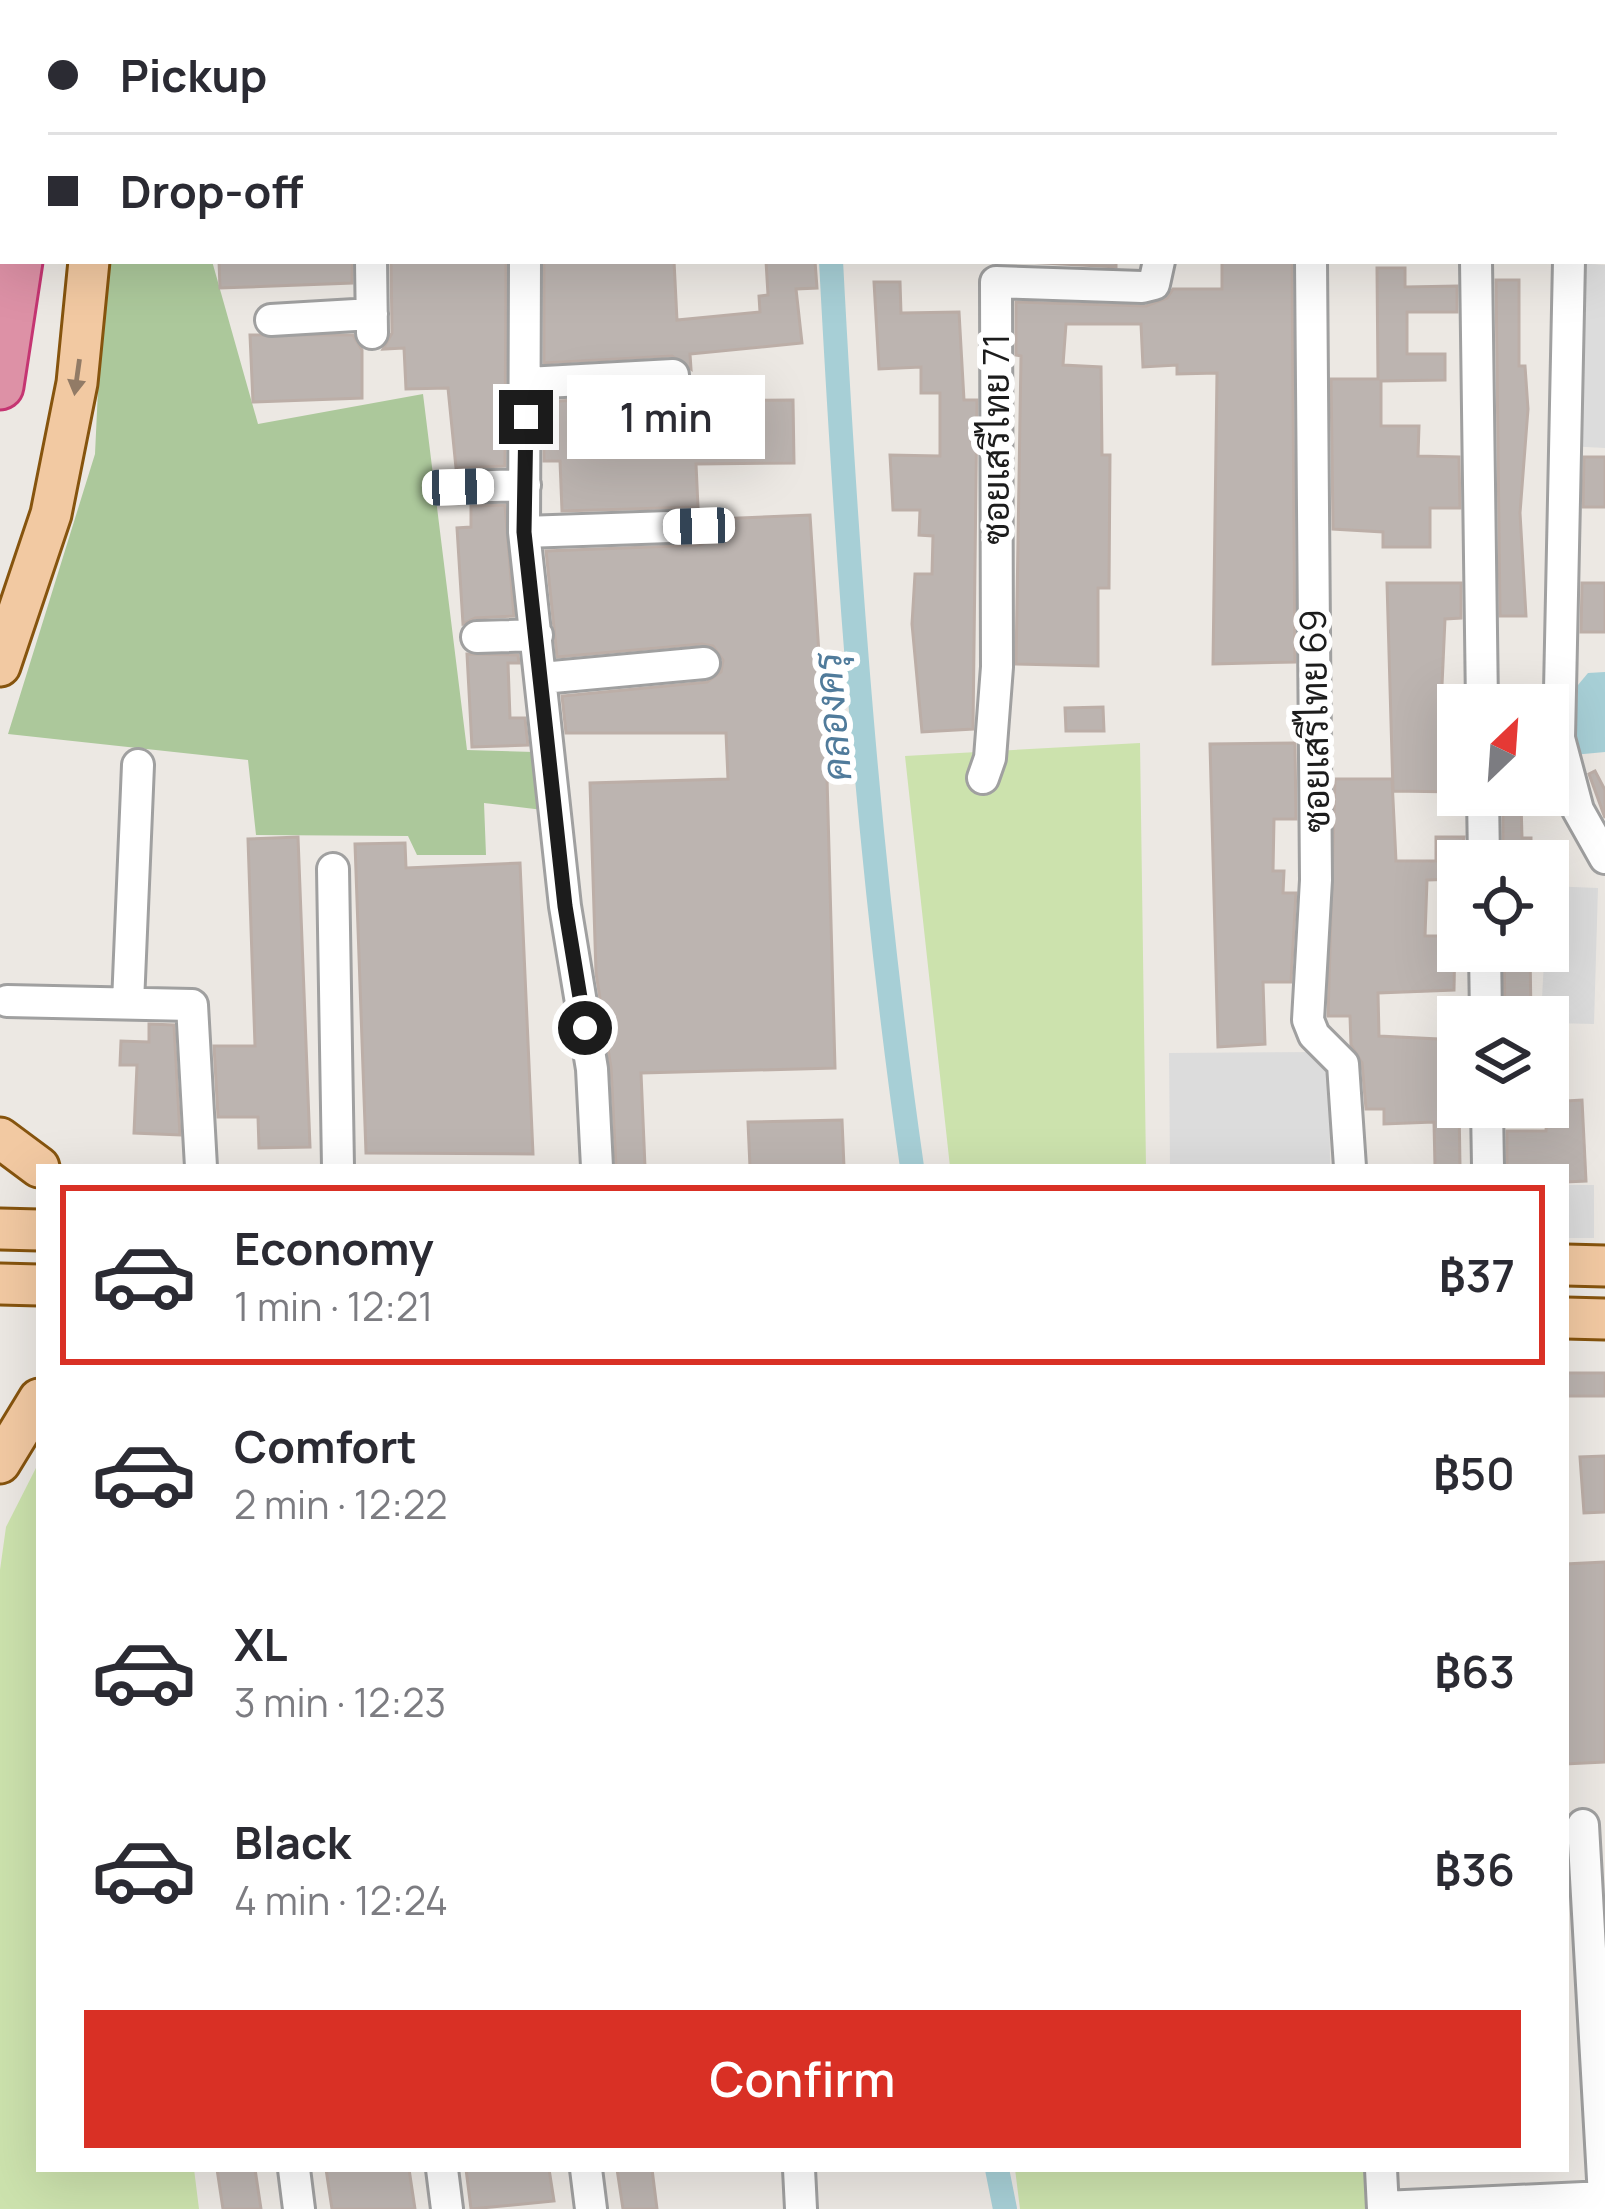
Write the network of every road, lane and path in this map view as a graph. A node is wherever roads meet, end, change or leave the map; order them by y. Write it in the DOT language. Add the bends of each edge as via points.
graph roads {
  1 [pos="19,264"];
  2 [pos="89,264"];
  3 [pos="371,264"];
  4 [pos="525,264"];
  5 [pos="1158,264"];
  6 [pos="1311,264"];
  7 [pos="1476,264"];
  8 [pos="1569,264"];
  9 [pos="272,320"];
  10 [pos="673,375"];
  11 [pos="526,383"];
  12 [pos="0,386"];
  13 [pos="525,485"];
  14 [pos="458,487"];
  15 [pos="699,526"];
  16 [pos="524,532"];
  17 [pos="537,635"];
  18 [pos="477,637"];
  19 [pos="704,664"];
  20 [pos="0,667"];
  21 [pos="542,678"];
  22 [pos="1480,684"];
  23 [pos="138,765"];
  24 [pos="983,778"];
  25 [pos="1605,858"];
  26 [pos="333,869"];
  27 [pos="7,1000"];
  28 [pos="128,1004"];
  29 [pos="1487,1128"];
  30 [pos="0,1138"];
  31 [pos="201,1164"];
  32 [pos="338,1164"];
  33 [pos="597,1164"];
  34 [pos="1350,1164"];
  35 [pos="1488,1164"];
  36 [pos="36,1165"];
  37 [pos="0,1229"];
  38 [pos="36,1230"];
  39 [pos="1569,1265"];
  40 [pos="1605,1266"];
  41 [pos="0,1284"];
  42 [pos="36,1285"];
  43 [pos="1569,1318"];
  44 [pos="1605,1318"];
  45 [pos="36,1404"];
  46 [pos="0,1463"];
  47 [pos="1583,1825"];
  48 [pos="1599,1957"];
  49 [pos="294,2172"];
  50 [pos="442,2172"];
  51 [pos="586,2172"];
  52 [pos="799,2172"];
  53 [pos="1381,2172"];
  54 [pos="1605,2197"];
  55 [pos="1480,2204"];
  56 [pos="1383,2208"];
  57 [pos="299,2209"];
  58 [pos="447,2209"];
  59 [pos="590,2209"];
  60 [pos="801,2209"];
  1 -- 12 [label="highway"];
  2 -- 20 [label="main road, one-way" via="77,383 51,514"];
  3 -- 9 [label="street" via="372,325"];
  4 -- 11 [label="street"];
  5 -- 24 [label="street, ซอยเสรีไทย 71" via="1154,284 1142,287 996,282 997,667"];
  6 -- 34 [label="street, ซอยเสรีไทย 69" via="1316,880 1308,1020 1343,1064"];
  7 -- 22 [label="street" via="1465,514"];
  8 -- 25 [label="street" via="1559,738 1578,810"];
  10 -- 11 [label="street"];
  11 -- 13 [label="street"];
  13 -- 14 [label="street"];
  13 -- 16 [label="street"];
  15 -- 16 [label="street"];
  16 -- 17 [label="street"];
  17 -- 18 [label="street"];
  17 -- 21 [label="street"];
  19 -- 21 [label="street"];
  21 -- 33 [label="street"];
  23 -- 28 [label="street"];
  26 -- 32 [label="street"];
  27 -- 28 [label="street"];
  28 -- 31 [label="street" via="192,1005"];
  29 -- 35 [label="street"];
  30 -- 36 [label="main road"];
  37 -- 38 [label="main road"];
  39 -- 40 [label="main road"];
  41 -- 42 [label="main road"];
  43 -- 44 [label="main road"];
  45 -- 46 [label="main road"];
  47 -- 48 [label="street"];
  48 -- 54 [label="street"];
  49 -- 57 [label="street"];
  50 -- 58 [label="street"];
  51 -- 59 [label="street"];
  52 -- 60 [label="street"];
  53 -- 56 [label="street"];
  54 -- 55 [label="street"];
  55 -- 56 [label="street"];
}
